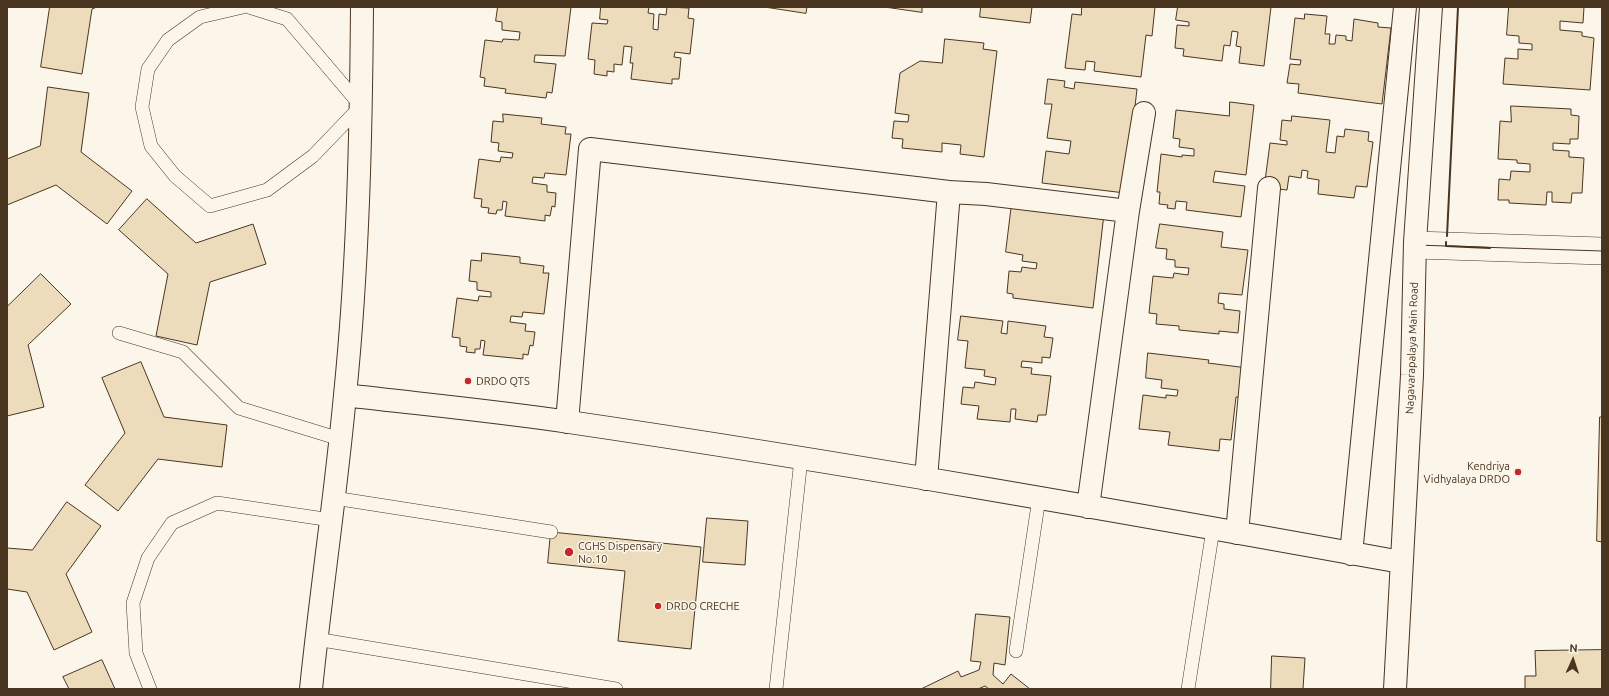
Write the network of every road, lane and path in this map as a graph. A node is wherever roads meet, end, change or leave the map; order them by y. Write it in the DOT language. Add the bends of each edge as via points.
graph roads {
  1 [pos="243,7"];
  2 [pos="249,7"];
  3 [pos="362,7"];
  4 [pos="1405,7"];
  5 [pos="1431,7"];
  6 [pos="361,106"];
  7 [pos="1144,113"];
  8 [pos="1269,188"];
  9 [pos="949,192"];
  10 [pos="1128,211"];
  11 [pos="1602,244"];
  12 [pos="1416,245"];
  13 [pos="1602,258"];
  14 [pos="119,333"];
  15 [pos="345,395"];
  16 [pos="567,422"];
  17 [pos="340,439"];
  18 [pos="801,459"];
  19 [pos="926,479"];
  20 [pos="334,498"];
  21 [pos="1040,498"];
  22 [pos="1088,507"];
  23 [pos="331,520"];
  24 [pos="1213,529"];
  25 [pos="551,532"];
  26 [pos="1237,533"];
  27 [pos="1351,554"];
  28 [pos="1401,562"];
  29 [pos="316,639"];
  30 [pos="1016,651"];
  31 [pos="150,689"];
  32 [pos="311,689"];
  33 [pos="616,689"];
  34 [pos="776,689"];
  35 [pos="1188,689"];
  36 [pos="1394,689"];
  1 -- 6 [label="lane" via="200,17 168,40 148,69 142,107 151,146 175,176 210,206 267,190 312,156"];
  2 -- 6 [label="lane" via="287,19"];
  3 -- 6 [label="street"];
  4 -- 27 [label="street"];
  5 -- 12 [label="street, Nagavarapalaya Main Road"];
  6 -- 15 [label="street" via="355,268"];
  7 -- 10 [label="street"];
  8 -- 26 [label="street"];
  9 -- 10 [label="street"];
  9 -- 16 [label="street" via="590,149"];
  9 -- 19 [label="street"];
  10 -- 22 [label="street"];
  11 -- 12 [label="lane"];
  12 -- 13 [label="lane"];
  12 -- 28 [label="street, Nagavarapalaya Main Road" via="1412,374"];
  14 -- 17 [label="lane" via="183,352 238,408"];
  15 -- 16 [label="street"];
  15 -- 17 [label="street"];
  16 -- 18 [label="street"];
  17 -- 20 [label="street"];
  18 -- 19 [label="street"];
  18 -- 34 [label="lane"];
  19 -- 21 [label="street"];
  20 -- 23 [label="street"];
  20 -- 25 [label="lane"];
  21 -- 22 [label="street"];
  21 -- 30 [label="lane"];
  22 -- 24 [label="street"];
  23 -- 29 [label="street"];
  23 -- 31 [label="lane" via="217,503 172,523 148,558 134,603 136,653"];
  24 -- 26 [label="street"];
  24 -- 35 [label="lane"];
  26 -- 27 [label="street"];
  27 -- 28 [label="street"];
  28 -- 36 [label="street, Nagavarapalaya Main Road"];
  29 -- 32 [label="street"];
  29 -- 33 [label="lane"];
}
